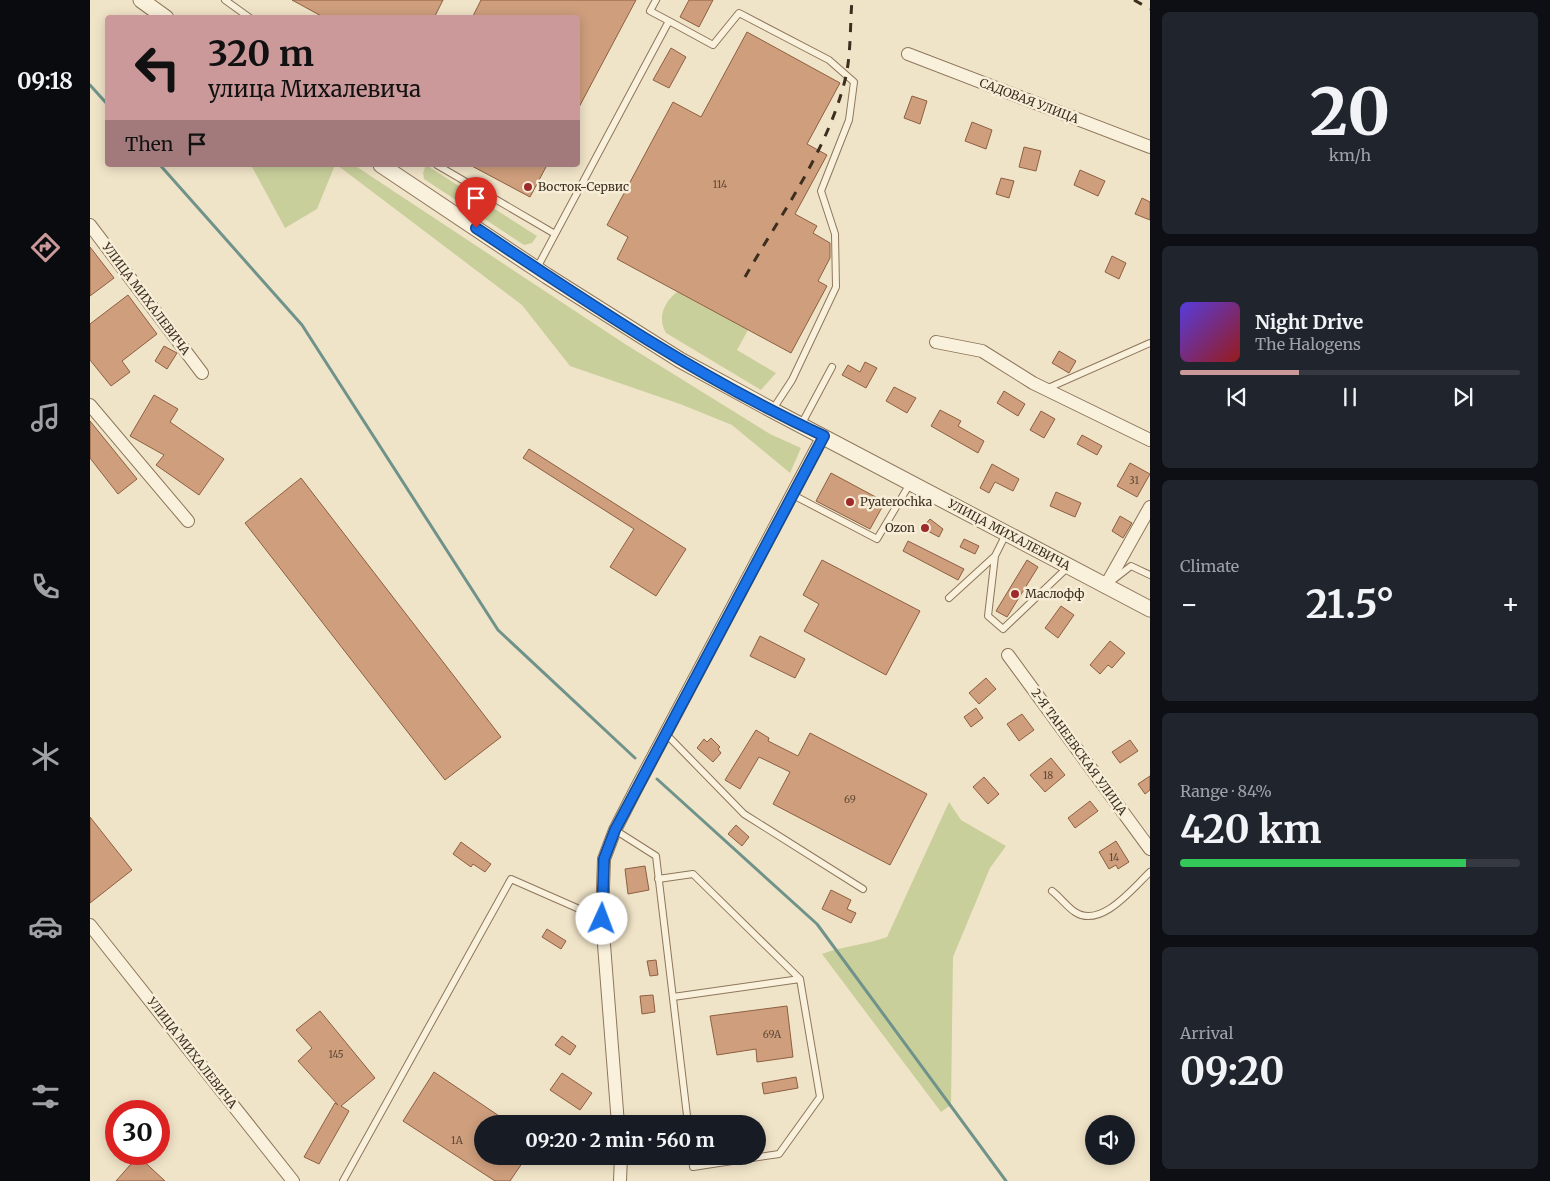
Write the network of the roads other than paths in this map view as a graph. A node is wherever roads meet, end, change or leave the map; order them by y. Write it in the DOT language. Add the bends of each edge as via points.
graph roads {
  1 [pos="224,0"];
  2 [pos="656,0"];
  3 [pos="148,2"];
  4 [pos="163,15"];
  5 [pos="246,15"];
  6 [pos="669,21"];
  7 [pos="908,54"];
  8 [pos="1150,147"];
  9 [pos="384,167"];
  10 [pos="440,167"];
  11 [pos="90,225"];
  12 [pos="555,234"];
  13 [pos="536,269"];
  14 [pos="936,342"];
  15 [pos="1150,343"];
  16 [pos="832,367"];
  17 [pos="202,373"];
  18 [pos="1045,389"];
  19 [pos="90,405"];
  20 [pos="772,410"];
  21 [pos="801,425"];
  22 [pos="824,436"];
  23 [pos="1150,440"];
  24 [pos="911,482"];
  25 [pos="793,495"];
  26 [pos="1150,507"];
  27 [pos="188,521"];
  28 [pos="1006,534"];
  29 [pos="995,556"];
  30 [pos="1068,567"];
  31 [pos="1150,575"];
  32 [pos="1105,587"];
  33 [pos="949,598"];
  34 [pos="1149,605"];
  35 [pos="1008,655"];
  36 [pos="666,734"];
  37 [pos="615,830"];
  38 [pos="1150,849"];
  39 [pos="1150,872"];
  40 [pos="658,879"];
  41 [pos="863,889"];
  42 [pos="1052,890"];
  43 [pos="602,919"];
  44 [pos="90,925"];
  45 [pos="800,979"];
  46 [pos="673,997"];
  47 [pos="617,1115"];
  48 [pos="687,1115"];
  49 [pos="766,1156"];
  50 [pos="621,1165"];
  51 [pos="693,1165"];
  52 [pos="706,1165"];
  53 [pos="293,1181"];
  54 [pos="343,1181"];
  55 [pos="620,1181"];
  1 -- 5 [label="lane"];
  2 -- 6 [label="lane" via="650,12"];
  3 -- 4 [label="street"];
  6 -- 12 [label="lane"];
  6 -- 20 [label="lane" via="713,45 739,13 829,60 854,82 849,120 821,191 835,234 836,287 792,380"];
  7 -- 8 [label="street, САДОВАЯ УЛИЦА"];
  9 -- 13 [label="street, УЛИЦА МИХАЛЕВИЧА"];
  10 -- 12 [label="lane"];
  11 -- 17 [label="street, УЛИЦА МИХАЛЕВИЧА"];
  12 -- 13 [label="lane"];
  13 -- 20 [label="street, УЛИЦА МИХАЛЕВИЧА" via="680,360"];
  14 -- 18 [label="street" via="982,351"];
  15 -- 18 [label="lane"];
  16 -- 21 [label="lane"];
  18 -- 23 [label="street"];
  19 -- 27 [label="street"];
  20 -- 21 [label="street, УЛИЦА МИХАЛЕВИЧА"];
  21 -- 22 [label="street, УЛИЦА МИХАЛЕВИЧА"];
  22 -- 24 [label="street, УЛИЦА МИХАЛЕВИЧА"];
  22 -- 25 [label="street"];
  24 -- 25 [label="lane" via="877,539"];
  24 -- 28 [label="street, УЛИЦА МИХАЛЕВИЧА"];
  25 -- 36 [label="street"];
  26 -- 32 [label="street"];
  28 -- 29 [label="lane"];
  28 -- 30 [label="street, УЛИЦА МИХАЛЕВИЧА"];
  29 -- 30 [label="lane" via="988,616 1003,629"];
  29 -- 33 [label="lane"];
  30 -- 32 [label="street, УЛИЦА МИХАЛЕВИЧА"];
  31 -- 32 [label="lane" via="1132,566"];
  32 -- 34 [label="street, УЛИЦА МИХАЛЕВИЧА"];
  35 -- 38 [label="street, 2-Я ТАНЕЕВСКАЯ УЛИЦА"];
  36 -- 37 [label="street"];
  36 -- 41 [label="lane" via="744,814"];
  37 -- 40 [label="lane" via="656,856"];
  37 -- 43 [label="street" via="604,859"];
  39 -- 42 [label="lane" via="1106,912 1092,916 1076,913"];
  40 -- 45 [label="lane" via="693,874"];
  40 -- 46 [label="lane"];
  43 -- 47 [label="street"];
  43 -- 54 [label="lane" via="511,879"];
  44 -- 53 [label="street, УЛИЦА МИХАЛЕВИЧА"];
  45 -- 46 [label="lane"];
  45 -- 49 [label="lane" via="820,1097 779,1154"];
  46 -- 48 [label="lane"];
  50 -- 55 [label="street"];
  51 -- 52 [label="lane"];
}
